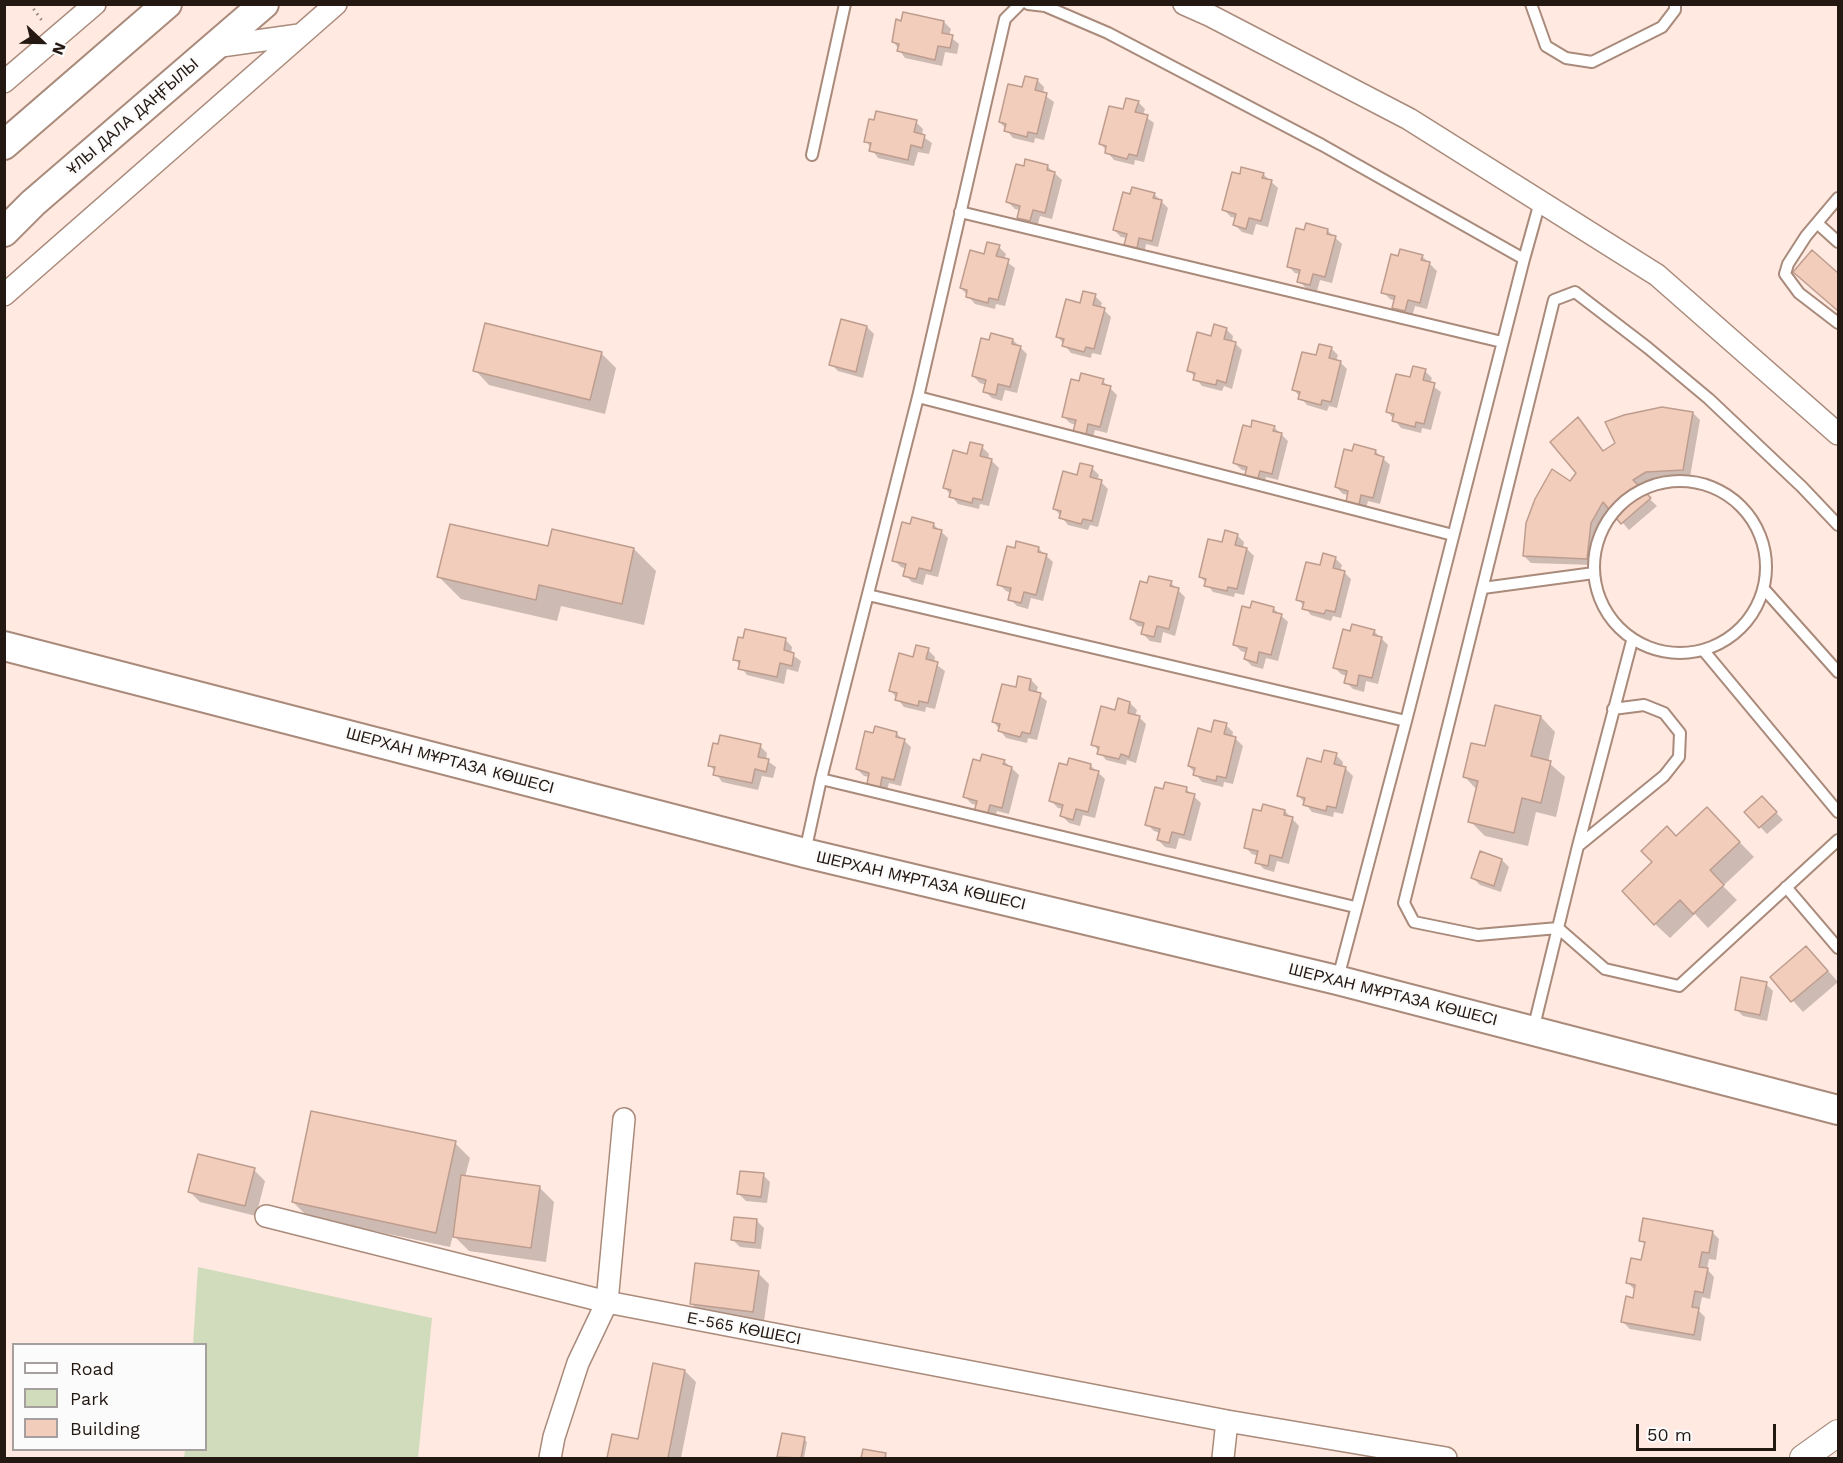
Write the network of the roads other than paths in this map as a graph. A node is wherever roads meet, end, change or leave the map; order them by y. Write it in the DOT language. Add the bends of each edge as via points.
graph roads {
  1 [pos="95,4"];
  2 [pos="167,4"];
  3 [pos="264,4"];
  4 [pos="336,4"];
  5 [pos="844,4"];
  6 [pos="1020,4"];
  7 [pos="1028,4"];
  8 [pos="1184,4"];
  9 [pos="1531,4"];
  10 [pos="1675,4"];
  11 [pos="299,35"];
  12 [pos="214,46"];
  13 [pos="4,82"];
  14 [pos="4,146"];
  15 [pos="812,155"];
  16 [pos="1839,198"];
  17 [pos="1540,202"];
  18 [pos="960,212"];
  19 [pos="1816,223"];
  20 [pos="4,232"];
  21 [pos="1839,242"];
  22 [pos="1524,259"];
  23 [pos="4,295"];
  24 [pos="1839,323"];
  25 [pos="1502,342"];
  26 [pos="918,397"];
  27 [pos="1839,434"];
  28 [pos="1839,525"];
  29 [pos="1454,536"];
  30 [pos="1594,573"];
  31 [pos="1482,588"];
  32 [pos="1764,590"];
  33 [pos="868,595"];
  34 [pos="1632,640"];
  35 [pos="4,646"];
  36 [pos="1704,651"];
  37 [pos="1839,672"];
  38 [pos="1613,709"];
  39 [pos="1406,721"];
  40 [pos="821,778"];
  41 [pos="1839,812"];
  42 [pos="1839,840"];
  43 [pos="1578,846"];
  44 [pos="805,854"];
  45 [pos="1786,887"];
  46 [pos="1355,907"];
  47 [pos="1558,928"];
  48 [pos="1839,948"];
  49 [pos="1337,980"];
  50 [pos="1533,1031"];
  51 [pos="1839,1110"];
  52 [pos="624,1119"];
  53 [pos="266,1216"];
  54 [pos="607,1302"];
  55 [pos="1227,1421"];
  56 [pos="1839,1432"];
  57 [pos="550,1458"];
  58 [pos="1223,1458"];
  59 [pos="1446,1458"];
  60 [pos="1803,1458"];
  1 -- 13 [label="street"];
  2 -- 14 [label="main road"];
  3 -- 12 [label="main road, ҰЛЫ ДАЛА ДАҢҒЫЛЫ"];
  4 -- 11 [label="street"];
  5 -- 15 [label="lane"];
  6 -- 18 [label="lane" via="1005,19"];
  7 -- 22 [label="lane" via="1045,6 1108,33 1322,145"];
  8 -- 17 [label="street" via="1409,119"];
  9 -- 10 [label="lane" via="1546,46 1566,58 1592,62 1662,27"];
  11 -- 12 [label="street"];
  11 -- 23 [label="street"];
  12 -- 20 [label="main road, ҰЛЫ ДАЛА ДАҢҒЫЛЫ"];
  16 -- 19 [label="lane"];
  17 -- 22 [label="lane"];
  17 -- 27 [label="street" via="1657,275"];
  18 -- 25 [label="lane"];
  18 -- 26 [label="lane"];
  19 -- 21 [label="lane"];
  19 -- 24 [label="lane" via="1785,274 1799,293"];
  22 -- 25 [label="lane"];
  25 -- 29 [label="lane"];
  26 -- 29 [label="lane"];
  26 -- 33 [label="lane"];
  28 -- 31 [label="lane" via="1709,399 1575,292 1554,300"];
  29 -- 39 [label="lane"];
  30 -- 31 [label="lane"];
  30 -- 32 [label="lane" via="1599,538 1609,517 1624,500 1643,488 1692,482 1720,490 1743,508 1759,532 1766,560"];
  30 -- 34 [label="lane" via="1599,596 1613,622"];
  31 -- 47 [label="lane" via="1404,903 1414,922 1478,935"];
  32 -- 36 [label="lane" via="1751,616 1731,638"];
  32 -- 37 [label="lane"];
  33 -- 39 [label="lane"];
  33 -- 40 [label="lane"];
  34 -- 36 [label="lane" via="1657,651"];
  34 -- 38 [label="lane"];
  35 -- 44 [label="main road, ШЕРХАН МҰРТАЗА КӨШЕСІ"];
  36 -- 41 [label="lane"];
  38 -- 43 [label="lane"];
  38 -- 43 [label="lane" via="1644,705 1664,713 1680,733 1679,757 1664,776"];
  39 -- 46 [label="lane"];
  40 -- 44 [label="lane"];
  40 -- 46 [label="lane"];
  42 -- 45 [label="lane"];
  43 -- 47 [label="lane"];
  44 -- 49 [label="main road, ШЕРХАН МҰРТАЗА КӨШЕСІ"];
  45 -- 47 [label="lane" via="1679,986 1605,969"];
  45 -- 48 [label="lane"];
  46 -- 49 [label="lane"];
  47 -- 50 [label="lane"];
  49 -- 50 [label="main road, ШЕРХАН МҰРТАЗА КӨШЕСІ"];
  50 -- 51 [label="main road, ШЕРХАН МҰРТАЗА КӨШЕСІ"];
  52 -- 54 [label="street"];
  53 -- 54 [label="street, Е-565 КӨШЕСІ"];
  54 -- 55 [label="street, Е-565 КӨШЕСІ"];
  54 -- 57 [label="street" via="578,1363"];
  55 -- 58 [label="street"];
  55 -- 59 [label="street, Е-565 КӨШЕСІ"];
  56 -- 60 [label="street"];
}
